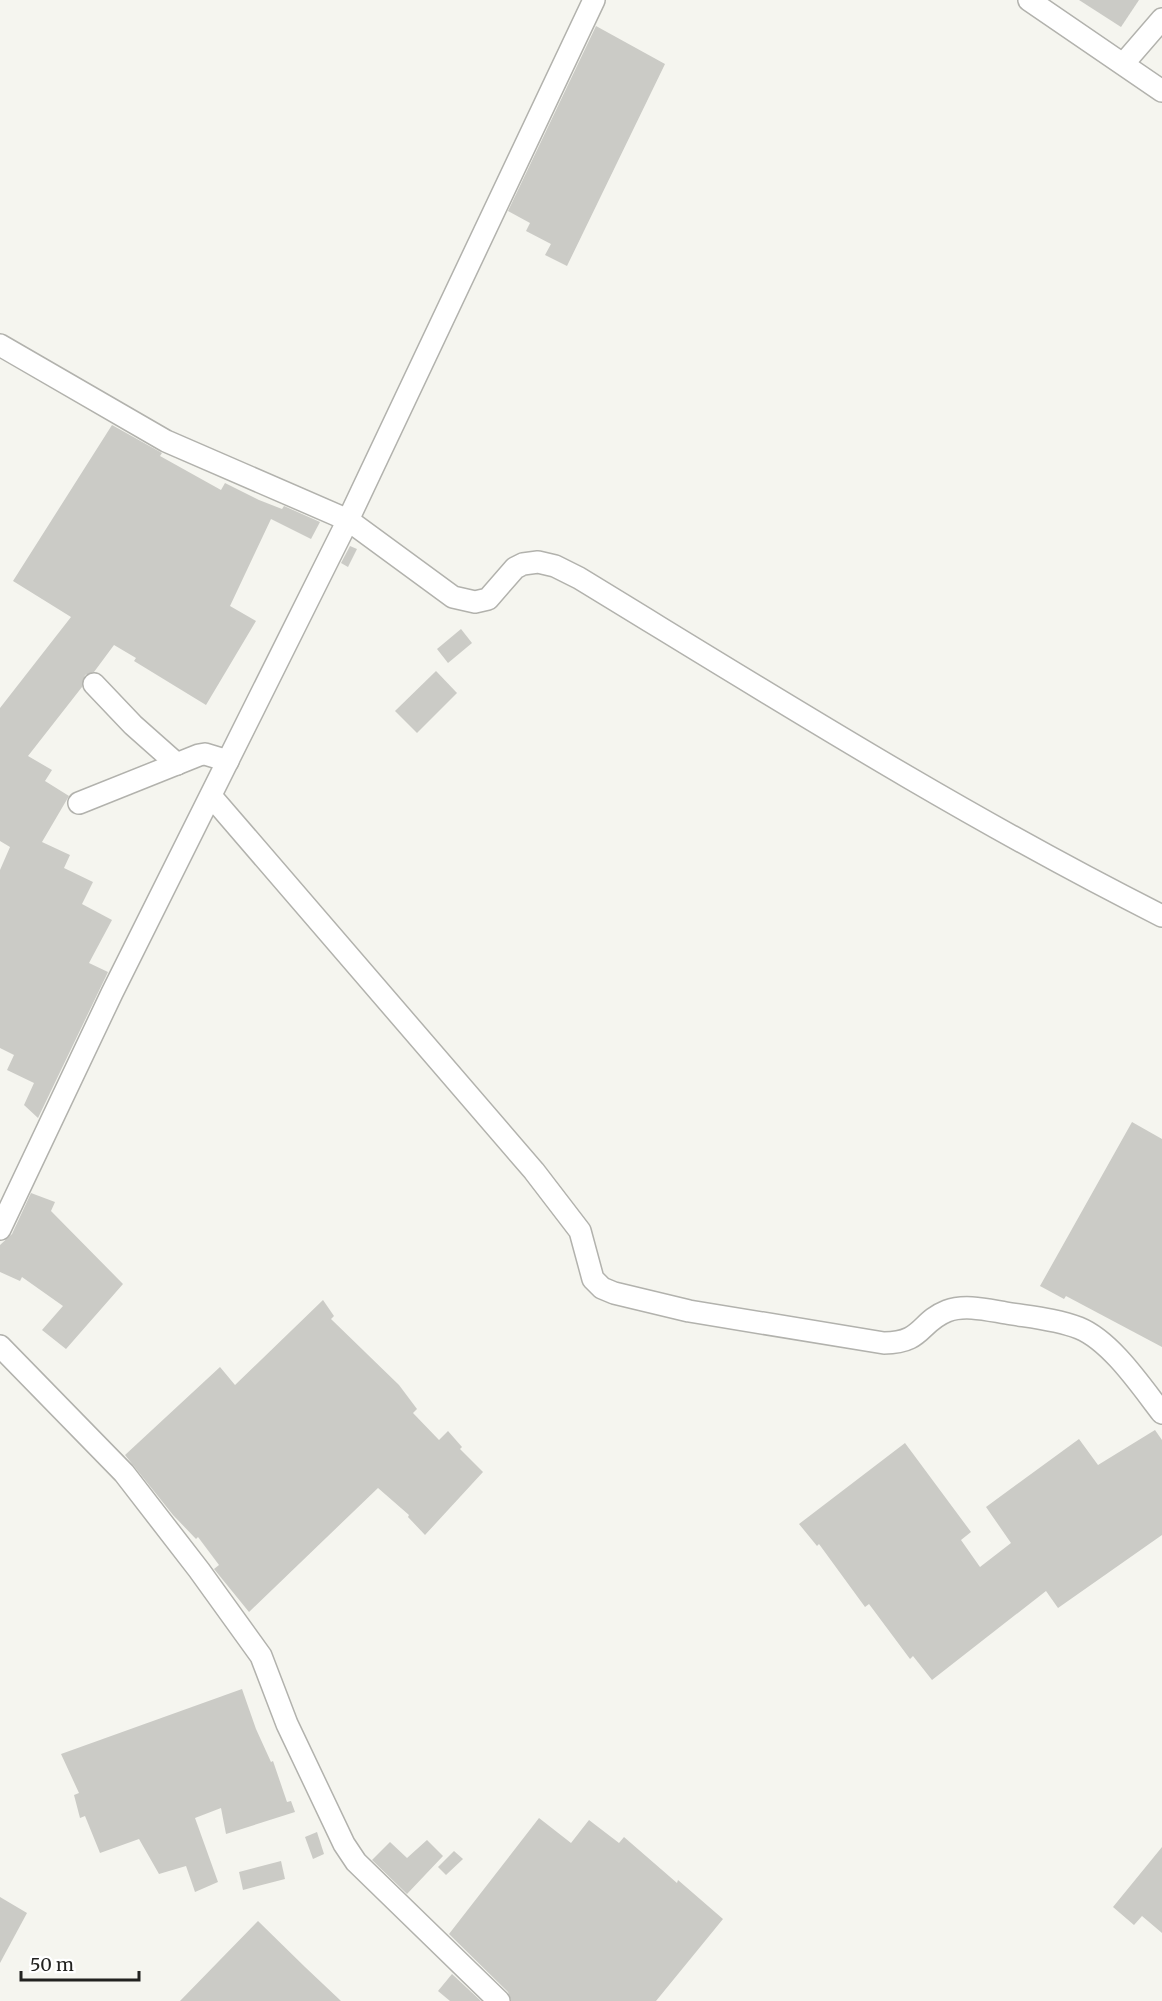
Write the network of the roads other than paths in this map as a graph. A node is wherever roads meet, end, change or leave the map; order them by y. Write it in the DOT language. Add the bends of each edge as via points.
graph roads {
  1 [pos="594,0"];
  2 [pos="1029,0"];
  3 [pos="1162,19"];
  4 [pos="1124,63"];
  5 [pos="1162,91"];
  6 [pos="0,345"];
  7 [pos="348,520"];
  8 [pos="94,684"];
  9 [pos="228,761"];
  10 [pos="177,764"];
  11 [pos="211,796"];
  12 [pos="79,803"];
  13 [pos="1162,916"];
  14 [pos="0,1229"];
  15 [pos="0,1346"];
  16 [pos="1162,1413"];
  17 [pos="498,2001"];
  1 -- 7 [label="street"];
  2 -- 4 [label="street"];
  3 -- 4 [label="street"];
  4 -- 5 [label="street"];
  6 -- 7 [label="street" via="166,441"];
  7 -- 9 [label="street"];
  7 -- 13 [label="street" via="453,597 465,601 488,599 523,564 555,566 897,773 1067,869"];
  8 -- 10 [label="street"];
  9 -- 10 [label="street" via="205,754"];
  9 -- 11 [label="street"];
  10 -- 12 [label="street"];
  11 -- 14 [label="street"];
  11 -- 16 [label="street" via="534,1172 580,1230 588,1266 602,1288 689,1311 884,1343 911,1339 954,1309 975,1308 1052,1321 1090,1334 1127,1368"];
  15 -- 17 [label="street" via="124,1473 261,1656 287,1724 356,1862"];
}
